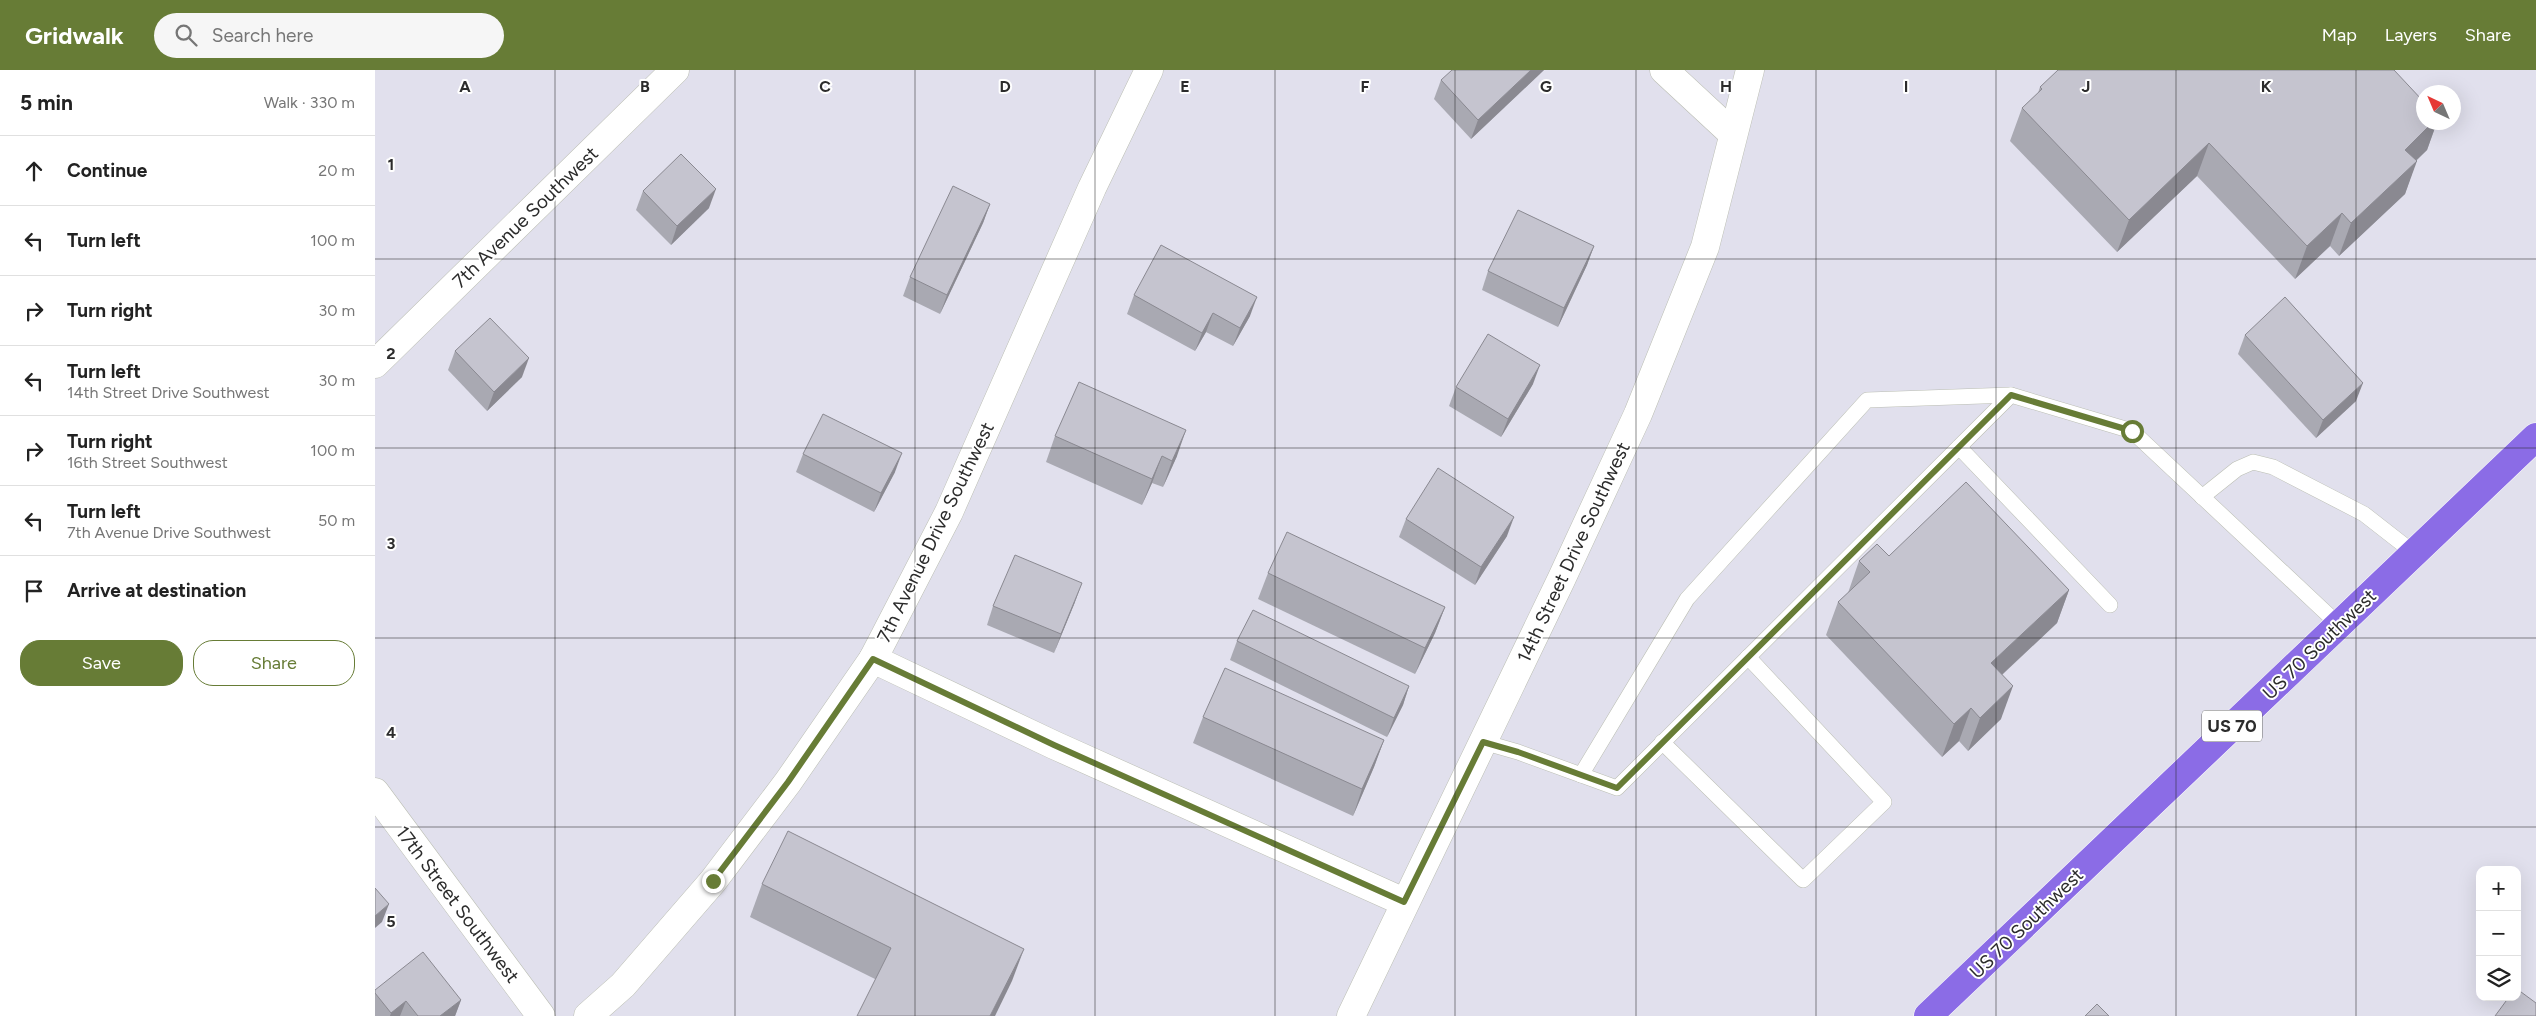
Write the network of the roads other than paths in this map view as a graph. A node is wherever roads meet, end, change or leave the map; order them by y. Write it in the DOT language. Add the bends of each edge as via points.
graph roads {
  1 [pos="675,70"];
  2 [pos="1149,70"];
  3 [pos="1664,70"];
  4 [pos="1750,70"];
  5 [pos="1733,134"];
  6 [pos="375,364"];
  7 [pos="2011,395"];
  8 [pos="2536,437"];
  9 [pos="1959,447"];
  10 [pos="2203,497"];
  11 [pos="2414,553"];
  12 [pos="2111,605"];
  13 [pos="2339,625"];
  14 [pos="1748,657"];
  15 [pos="873,659"];
  16 [pos="1483,742"];
  17 [pos="1662,742"];
  18 [pos="1581,776"];
  19 [pos="375,792"];
  20 [pos="1404,902"];
  21 [pos="541,1016"];
  22 [pos="588,1016"];
  23 [pos="1351,1016"];
  24 [pos="1928,1016"];
  1 -- 6 [label="street, 7th Avenue Southwest"];
  2 -- 15 [label="street, 7th Avenue Drive Southwest" via="1092,188 949,512"];
  3 -- 5 [label="street"];
  4 -- 5 [label="street, 14th Street Drive Southwest"];
  5 -- 16 [label="street, 14th Street Drive Southwest" via="1705,247 1639,414"];
  7 -- 9 [label="lane"];
  7 -- 10 [label="lane" via="2132,431"];
  7 -- 18 [label="lane" via="1867,400 1687,599"];
  8 -- 11 [label="main road, US 70 Southwest / US 70"];
  9 -- 12 [label="lane"];
  9 -- 14 [label="lane"];
  10 -- 11 [label="lane" via="2237,469 2253,462 2273,467 2364,514"];
  10 -- 13 [label="lane"];
  11 -- 13 [label="main road, US 70 Southwest / US 70"];
  13 -- 24 [label="main road, US 70 Southwest / US 70"];
  14 -- 17 [label="lane"];
  14 -- 17 [label="lane" via="1884,802 1803,880"];
  15 -- 20 [label="street" via="1054,745"];
  15 -- 22 [label="street, 7th Avenue Drive Southwest" via="788,782 713,881 623,984"];
  16 -- 18 [label="lane"];
  16 -- 20 [label="street, 14th Street Drive Southwest"];
  17 -- 18 [label="lane" via="1617,788"];
  19 -- 21 [label="street, 17th Street Southwest"];
  20 -- 23 [label="street, 14th Street Drive Southwest"];
}
